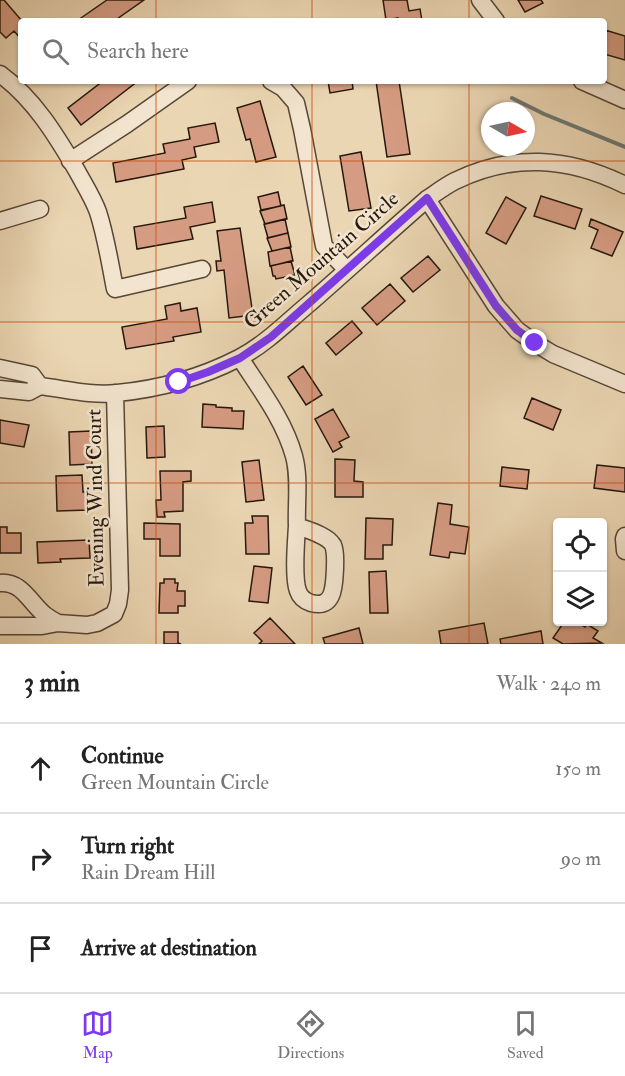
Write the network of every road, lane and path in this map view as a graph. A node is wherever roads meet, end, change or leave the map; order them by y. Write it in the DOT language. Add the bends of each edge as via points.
graph roads {
  1 [pos="480,0"];
  2 [pos="494,18"];
  3 [pos="0,74"];
  4 [pos="184,84"];
  5 [pos="277,84"];
  6 [pos="589,84"];
  7 [pos="625,100"];
  8 [pos="70,160"];
  9 [pos="625,185"];
  10 [pos="427,198"];
  11 [pos="40,209"];
  12 [pos="0,221"];
  13 [pos="202,269"];
  14 [pos="347,270"];
  15 [pos="240,358"];
  16 [pos="0,368"];
  17 [pos="625,384"];
  18 [pos="40,386"];
  19 [pos="0,389"];
  20 [pos="115,393"];
  21 [pos="297,526"];
  22 [pos="625,536"];
  23 [pos="625,551"];
  24 [pos="0,583"];
  25 [pos="58,623"];
  26 [pos="0,626"];
  1 -- 2 [label="street"];
  3 -- 8 [label="street" via="45,119"];
  4 -- 8 [label="street"];
  5 -- 14 [label="street" via="296,103 324,246"];
  6 -- 7 [label="street"];
  8 -- 13 [label="street" via="97,209 115,289"];
  9 -- 10 [label="street, Green Mountain Circle" via="564,163 517,162 474,173"];
  10 -- 14 [label="street, Green Mountain Circle"];
  10 -- 17 [label="street" via="496,306 517,330 553,354"];
  11 -- 12 [label="street"];
  14 -- 15 [label="street, Green Mountain Circle" via="271,337"];
  15 -- 20 [label="street, Green Mountain Circle" via="179,382"];
  15 -- 21 [label="street" via="278,417 294,457"];
  16 -- 18 [label="street, Green Mountain Circle" via="32,375"];
  18 -- 19 [label="street, Green Mountain Circle" via="29,392"];
  18 -- 20 [label="street, Green Mountain Circle"];
  20 -- 25 [label="street, Evening Wind Court" via="118,604 114,614 97,623"];
  22 -- 23 [label="street"];
  24 -- 25 [label="street" via="19,587"];
  25 -- 26 [label="street, Evening Wind Court"];
}
